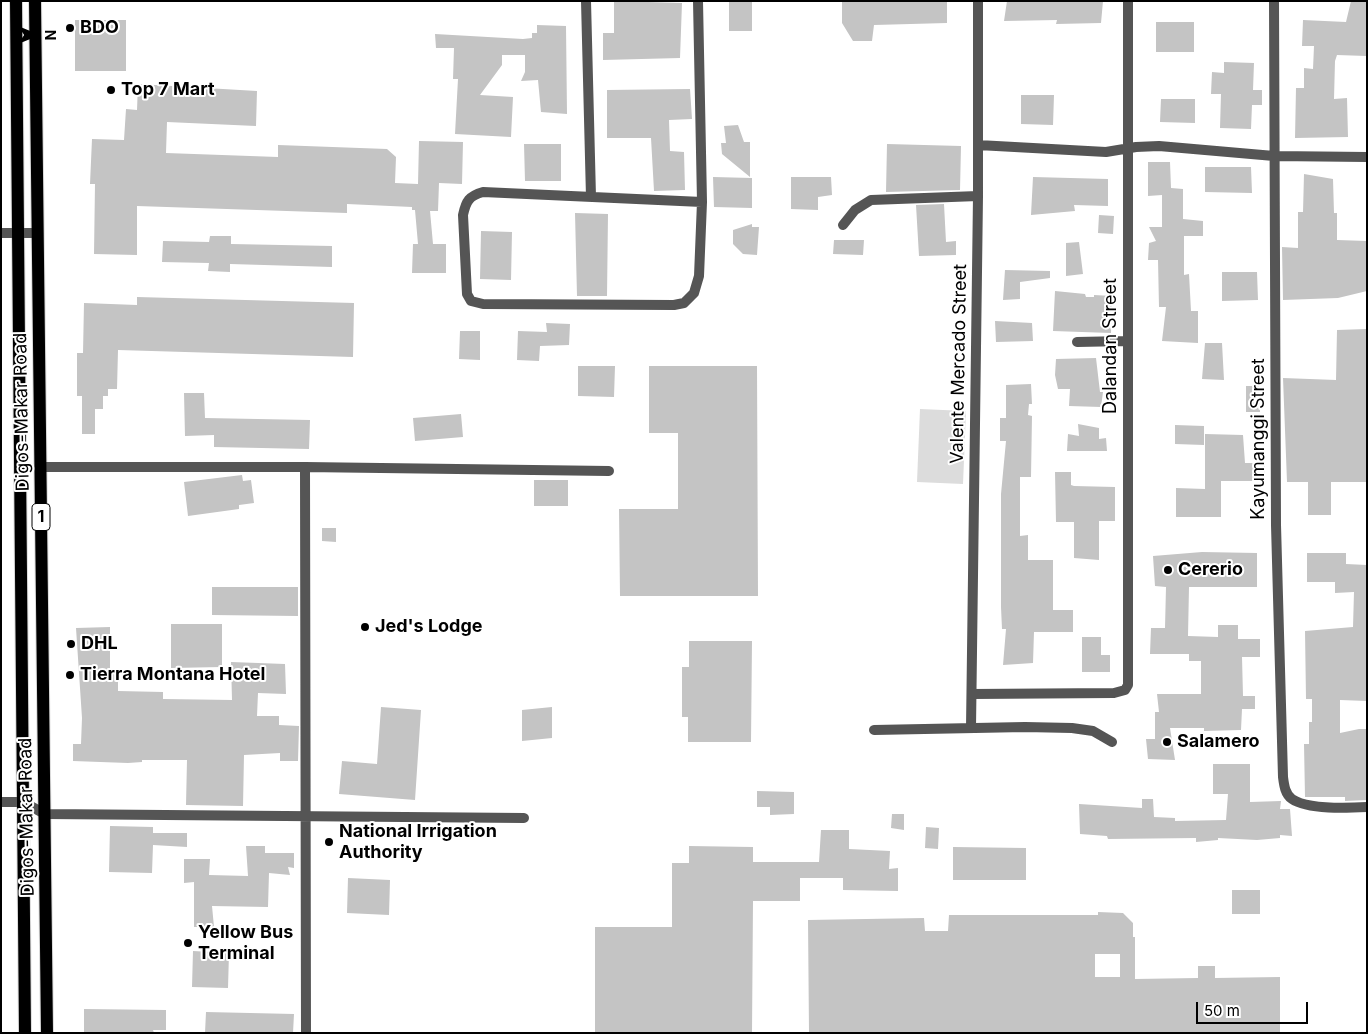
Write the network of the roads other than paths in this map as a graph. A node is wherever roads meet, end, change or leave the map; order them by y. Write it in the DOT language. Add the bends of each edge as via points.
graph roads {
  1 [pos="16,1"];
  2 [pos="35,1"];
  3 [pos="586,1"];
  4 [pos="698,1"];
  5 [pos="978,1"];
  6 [pos="1128,1"];
  7 [pos="1274,1"];
  8 [pos="978,145"];
  9 [pos="1127,148"];
  10 [pos="1274,156"];
  11 [pos="1367,157"];
  12 [pos="978,196"];
  13 [pos="591,197"];
  14 [pos="702,202"];
  15 [pos="843,225"];
  16 [pos="1,233"];
  17 [pos="18,233"];
  18 [pos="38,233"];
  19 [pos="1126,341"];
  20 [pos="1077,342"];
  21 [pos="40,467"];
  22 [pos="305,467"];
  23 [pos="609,471"];
  24 [pos="972,694"];
  25 [pos="971,727"];
  26 [pos="874,730"];
  27 [pos="1112,742"];
  28 [pos="1,802"];
  29 [pos="23,802"];
  30 [pos="1367,808"];
  31 [pos="44,814"];
  32 [pos="307,816"];
  33 [pos="524,818"];
  34 [pos="25,1033"];
  35 [pos="47,1033"];
  36 [pos="306,1033"];
  1 -- 17 [label="main road, Digos-Makar Road / 1"];
  2 -- 18 [label="main road, Digos-Makar Road / 1"];
  3 -- 13 [label="street"];
  4 -- 14 [label="street"];
  5 -- 8 [label="street, Valente Mercado Street"];
  6 -- 9 [label="street, Dalandan Street"];
  7 -- 10 [label="street, Kayumanggi Street"];
  8 -- 9 [label="street" via="1106,152"];
  8 -- 12 [label="street, Valente Mercado Street"];
  9 -- 10 [label="street" via="1159,146"];
  9 -- 19 [label="street, Dalandan Street"];
  10 -- 11 [label="street"];
  10 -- 30 [label="street, Kayumanggi Street" via="1276,525 1284,783 1291,798 1298,801 1342,808"];
  12 -- 15 [label="street" via="871,200 854,210"];
  12 -- 24 [label="street, Valente Mercado Street"];
  13 -- 14 [label="street"];
  13 -- 14 [label="street" via="483,192 472,195 465,202 463,215 465,281 471,301 492,304 674,305 684,302 694,293 699,276"];
  16 -- 17 [label="street"];
  17 -- 18 [label="street"];
  17 -- 29 [label="main road, Digos-Makar Road / 1"];
  18 -- 21 [label="main road, Digos-Makar Road / 1"];
  19 -- 20 [label="street"];
  19 -- 24 [label="street, Dalandan Street" via="1128,678 1125,690 1114,693"];
  21 -- 22 [label="street"];
  21 -- 31 [label="main road, Digos-Makar Road / 1"];
  22 -- 23 [label="street"];
  22 -- 32 [label="street"];
  24 -- 25 [label="street, Valente Mercado Street"];
  25 -- 26 [label="street"];
  25 -- 27 [label="street" via="1072,728 1093,731"];
  28 -- 29 [label="street"];
  29 -- 31 [label="street"];
  29 -- 34 [label="main road, Digos-Makar Road / 1"];
  31 -- 32 [label="street"];
  31 -- 35 [label="main road, Digos-Makar Road / 1"];
  32 -- 33 [label="street"];
  32 -- 36 [label="street"];
}
